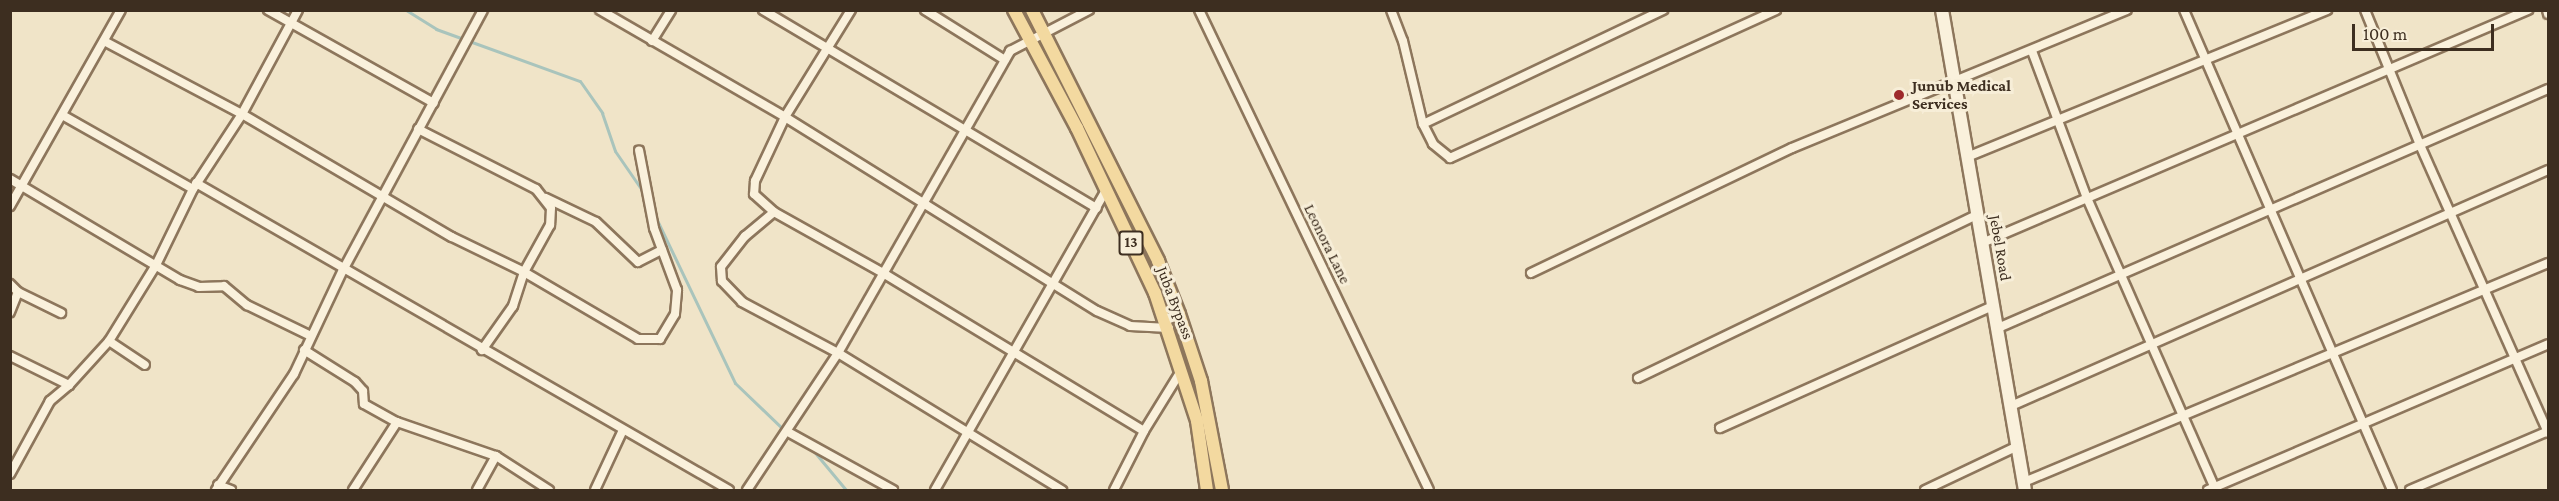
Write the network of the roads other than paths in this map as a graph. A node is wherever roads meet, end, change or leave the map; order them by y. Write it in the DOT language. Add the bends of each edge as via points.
graph roads {
  1 [pos="122,10"];
  2 [pos="268,10"];
  3 [pos="298,10"];
  4 [pos="483,10"];
  5 [pos="600,10"];
  6 [pos="671,10"];
  7 [pos="763,10"];
  8 [pos="851,10"];
  9 [pos="925,10"];
  10 [pos="1014,10"];
  11 [pos="1032,10"];
  12 [pos="1089,10"];
  13 [pos="1199,10"];
  14 [pos="1390,10"];
  15 [pos="1663,10"];
  16 [pos="1776,10"];
  17 [pos="1942,10"];
  18 [pos="2127,10"];
  19 [pos="2184,10"];
  20 [pos="2327,10"];
  21 [pos="2365,10"];
  22 [pos="2528,10"];
  23 [pos="292,24"];
  24 [pos="1043,32"];
  25 [pos="1028,39"];
  26 [pos="652,41"];
  27 [pos="104,42"];
  28 [pos="828,49"];
  29 [pos="2032,51"];
  30 [pos="2204,59"];
  31 [pos="1005,60"];
  32 [pos="2390,69"];
  33 [pos="1953,80"];
  34 [pos="2548,89"];
  35 [pos="434,104"];
  36 [pos="242,114"];
  37 [pos="64,116"];
  38 [pos="785,117"];
  39 [pos="2060,120"];
  40 [pos="1423,124"];
  41 [pos="418,129"];
  42 [pos="964,130"];
  43 [pos="2240,133"];
  44 [pos="2420,145"];
  45 [pos="639,150"];
  46 [pos="1967,157"];
  47 [pos="2548,170"];
  48 [pos="10,179"];
  49 [pos="22,185"];
  50 [pos="194,186"];
  51 [pos="1106,190"];
  52 [pos="385,197"];
  53 [pos="546,198"];
  54 [pos="2087,198"];
  55 [pos="923,201"];
  56 [pos="10,206"];
  57 [pos="1097,208"];
  58 [pos="2272,209"];
  59 [pos="774,212"];
  60 [pos="2450,213"];
  61 [pos="1977,215"];
  62 [pos="1982,243"];
  63 [pos="662,250"];
  64 [pos="2548,263"];
  65 [pos="156,265"];
  66 [pos="343,270"];
  67 [pos="524,272"];
  68 [pos="883,273"];
  69 [pos="1531,273"];
  70 [pos="2121,275"];
  71 [pos="2301,278"];
  72 [pos="10,284"];
  73 [pos="1054,284"];
  74 [pos="2484,291"];
  75 [pos="18,292"];
  76 [pos="1993,306"];
  77 [pos="10,312"];
  78 [pos="61,313"];
  79 [pos="1168,328"];
  80 [pos="1998,328"];
  81 [pos="309,335"];
  82 [pos="109,341"];
  83 [pos="2151,344"];
  84 [pos="2548,344"];
  85 [pos="304,350"];
  86 [pos="482,350"];
  87 [pos="837,353"];
  88 [pos="2334,354"];
  89 [pos="1014,355"];
  90 [pos="10,356"];
  91 [pos="2515,359"];
  92 [pos="145,365"];
  93 [pos="1182,370"];
  94 [pos="1638,378"];
  95 [pos="69,385"];
  96 [pos="2011,406"];
  97 [pos="2184,418"];
  98 [pos="397,422"];
  99 [pos="2364,424"];
  100 [pos="1720,428"];
  101 [pos="622,430"];
  102 [pos="1144,431"];
  103 [pos="2548,431"];
  104 [pos="788,432"];
  105 [pos="969,434"];
  106 [pos="2018,446"];
  107 [pos="496,456"];
  108 [pos="10,474"];
  109 [pos="2024,486"];
  110 [pos="217,488"];
  111 [pos="231,490"];
  112 [pos="352,490"];
  113 [pos="477,490"];
  114 [pos="549,490"];
  115 [pos="596,490"];
  116 [pos="729,490"];
  117 [pos="747,490"];
  118 [pos="893,490"];
  119 [pos="935,490"];
  120 [pos="1062,490"];
  121 [pos="1114,490"];
  122 [pos="1207,490"];
  123 [pos="1222,490"];
  124 [pos="1429,490"];
  125 [pos="1924,490"];
  126 [pos="2213,490"];
  127 [pos="2392,490"];
  128 [pos="2410,490"];
  1 -- 27 [label="street"];
  2 -- 23 [label="street"];
  3 -- 23 [label="street"];
  4 -- 35 [label="street"];
  5 -- 26 [label="street"];
  6 -- 26 [label="street"];
  7 -- 28 [label="street"];
  8 -- 28 [label="street"];
  9 -- 31 [label="street"];
  10 -- 25 [label="main road, Juba Bypass / 13"];
  11 -- 24 [label="main road, Juba Bypass"];
  12 -- 24 [label="street"];
  13 -- 124 [label="street, Leonora Lane"];
  14 -- 40 [label="street" via="1404,41"];
  15 -- 40 [label="street"];
  16 -- 40 [label="street" via="1450,158 1433,144"];
  17 -- 33 [label="main road, Jebel Road"];
  18 -- 29 [label="street"];
  19 -- 30 [label="street"];
  20 -- 30 [label="street"];
  21 -- 32 [label="street"];
  22 -- 32 [label="street"];
  23 -- 35 [label="street"];
  23 -- 36 [label="street"];
  24 -- 25 [label="street"];
  24 -- 123 [label="main road, Juba Bypass" via="1158,261 1179,314 1201,381"];
  25 -- 31 [label="street"];
  25 -- 51 [label="main road, Juba Bypass / 13"];
  26 -- 38 [label="street"];
  27 -- 36 [label="street"];
  27 -- 37 [label="street"];
  28 -- 38 [label="street"];
  28 -- 42 [label="street"];
  29 -- 33 [label="street"];
  29 -- 39 [label="street"];
  30 -- 39 [label="street"];
  30 -- 43 [label="street"];
  31 -- 42 [label="street"];
  32 -- 43 [label="street"];
  32 -- 44 [label="street"];
  33 -- 46 [label="main road, Jebel Road"];
  33 -- 69 [label="street" via="1792,148"];
  34 -- 44 [label="street"];
  35 -- 41 [label="street"];
  36 -- 50 [label="street"];
  36 -- 52 [label="street"];
  37 -- 49 [label="street"];
  37 -- 50 [label="street"];
  38 -- 55 [label="street"];
  38 -- 59 [label="street" via="753,188 761,202"];
  39 -- 46 [label="street"];
  39 -- 54 [label="street"];
  41 -- 52 [label="street"];
  41 -- 53 [label="street" via="536,189"];
  42 -- 55 [label="street"];
  42 -- 57 [label="street"];
  43 -- 54 [label="street"];
  43 -- 58 [label="street"];
  44 -- 58 [label="street"];
  44 -- 60 [label="street"];
  45 -- 63 [label="street"];
  46 -- 61 [label="main road, Jebel Road"];
  47 -- 60 [label="street"];
  48 -- 49 [label="street"];
  49 -- 56 [label="street"];
  49 -- 65 [label="street"];
  50 -- 65 [label="street"];
  50 -- 66 [label="street"];
  51 -- 57 [label="street"];
  51 -- 79 [label="main road, Juba Bypass / 13" via="1147,273"];
  52 -- 66 [label="street"];
  52 -- 67 [label="street" via="452,237"];
  53 -- 63 [label="street" via="596,222 638,262"];
  53 -- 67 [label="street" via="551,208 550,225"];
  54 -- 62 [label="street"];
  54 -- 70 [label="street"];
  55 -- 68 [label="street"];
  55 -- 73 [label="street"];
  57 -- 73 [label="street"];
  58 -- 70 [label="street"];
  58 -- 71 [label="street"];
  59 -- 68 [label="street"];
  59 -- 87 [label="street" via="736,245 721,267 722,281 757,312"];
  60 -- 71 [label="street"];
  60 -- 74 [label="street"];
  61 -- 62 [label="main road, Jebel Road"];
  61 -- 94 [label="street"];
  62 -- 76 [label="main road, Jebel Road"];
  63 -- 67 [label="street" via="678,290 678,304 660,339 638,339"];
  64 -- 74 [label="street"];
  65 -- 81 [label="street" via="189,285 224,286 248,305"];
  65 -- 82 [label="street"];
  66 -- 81 [label="street"];
  66 -- 86 [label="street"];
  67 -- 86 [label="street" via="513,306"];
  68 -- 87 [label="street"];
  68 -- 89 [label="street"];
  70 -- 80 [label="street"];
  70 -- 83 [label="street"];
  71 -- 83 [label="street"];
  71 -- 88 [label="street"];
  72 -- 75 [label="street"];
  73 -- 79 [label="street" via="1130,326"];
  73 -- 89 [label="street"];
  74 -- 88 [label="street"];
  74 -- 91 [label="street"];
  75 -- 77 [label="street"];
  75 -- 78 [label="street"];
  76 -- 80 [label="main road, Jebel Road"];
  76 -- 100 [label="street"];
  79 -- 93 [label="main road, Juba Bypass / 13"];
  80 -- 96 [label="main road, Jebel Road"];
  81 -- 85 [label="street"];
  82 -- 92 [label="street"];
  82 -- 95 [label="street"];
  83 -- 96 [label="street"];
  83 -- 97 [label="street"];
  84 -- 91 [label="street"];
  85 -- 98 [label="street" via="355,382 363,391 364,404"];
  85 -- 110 [label="street" via="294,374"];
  86 -- 101 [label="street"];
  87 -- 104 [label="street"];
  87 -- 105 [label="street"];
  88 -- 97 [label="street"];
  88 -- 99 [label="street"];
  89 -- 102 [label="street"];
  89 -- 105 [label="street"];
  90 -- 95 [label="street"];
  91 -- 99 [label="street"];
  91 -- 103 [label="street"];
  93 -- 102 [label="street"];
  93 -- 122 [label="main road, Juba Bypass / 13" via="1197,421"];
  95 -- 108 [label="street" via="50,401"];
  96 -- 106 [label="main road, Jebel Road"];
  97 -- 109 [label="street"];
  97 -- 126 [label="street"];
  98 -- 107 [label="street"];
  98 -- 112 [label="street"];
  99 -- 126 [label="street"];
  99 -- 127 [label="street"];
  101 -- 115 [label="street"];
  101 -- 116 [label="street"];
  102 -- 121 [label="street"];
  103 -- 128 [label="street"];
  104 -- 117 [label="street"];
  104 -- 118 [label="street"];
  105 -- 119 [label="street"];
  105 -- 120 [label="street"];
  106 -- 109 [label="main road, Jebel Road"];
  106 -- 125 [label="street"];
  107 -- 113 [label="street"];
  107 -- 114 [label="street"];
  110 -- 111 [label="street"];
}
